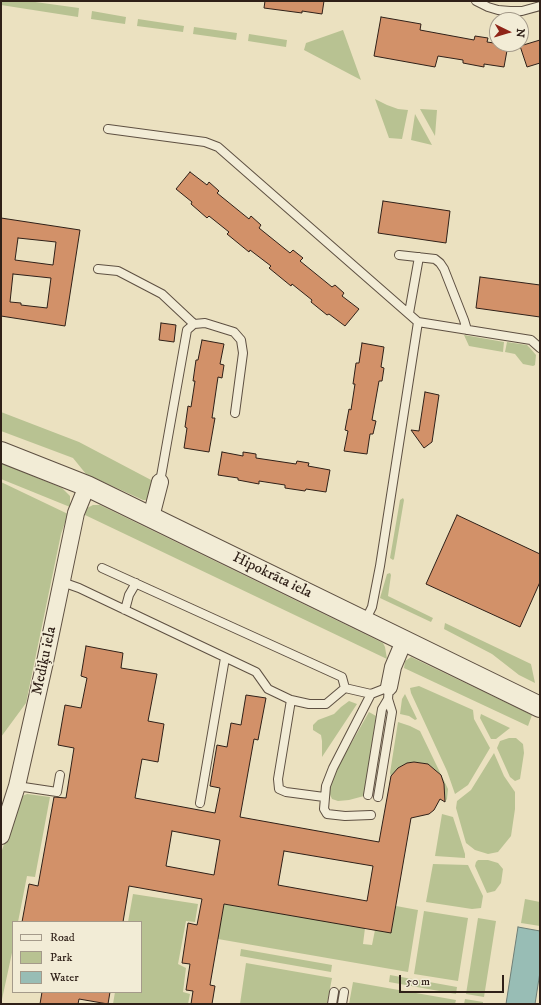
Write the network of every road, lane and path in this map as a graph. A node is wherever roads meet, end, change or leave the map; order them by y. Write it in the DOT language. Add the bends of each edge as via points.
graph roads {
  1 [pos="476,1"];
  2 [pos="527,5"];
  3 [pos="540,6"];
  4 [pos="108,129"];
  5 [pos="400,255"];
  6 [pos="419,257"];
  7 [pos="98,269"];
  8 [pos="409,313"];
  9 [pos="418,322"];
  10 [pos="194,324"];
  11 [pos="467,330"];
  12 [pos="540,348"];
  13 [pos="235,413"];
  14 [pos="1,452"];
  15 [pos="160,482"];
  16 [pos="87,486"];
  17 [pos="151,517"];
  18 [pos="102,568"];
  19 [pos="62,582"];
  20 [pos="136,583"];
  21 [pos="125,610"];
  22 [pos="365,621"];
  23 [pos="404,641"];
  24 [pos="225,658"];
  25 [pos="345,688"];
  26 [pos="389,693"];
  27 [pos="371,694"];
  28 [pos="291,700"];
  29 [pos="540,707"];
  30 [pos="60,775"];
  31 [pos="17,786"];
  32 [pos="368,795"];
  33 [pos="324,797"];
  34 [pos="378,797"];
  35 [pos="200,803"];
  36 [pos="371,815"];
  37 [pos="1,836"];
  38 [pos="334,992"];
  39 [pos="344,992"];
  40 [pos="332,1004"];
  41 [pos="342,1004"];
  1 -- 2 [label="lane" via="498,10 510,11"];
  2 -- 3 [label="lane"];
  4 -- 8 [label="lane" via="206,142 218,147"];
  5 -- 6 [label="lane"];
  6 -- 8 [label="lane"];
  6 -- 11 [label="lane" via="435,259 444,269"];
  7 -- 10 [label="lane" via="118,271 162,294"];
  8 -- 9 [label="lane"];
  9 -- 11 [label="lane"];
  9 -- 22 [label="lane" via="380,566 372,607"];
  10 -- 13 [label="lane" via="205,323 234,332 241,340 243,353"];
  10 -- 15 [label="lane" via="186,330"];
  11 -- 12 [label="lane" via="531,340"];
  14 -- 16 [label="street, Hipokrāta iela"];
  15 -- 17 [label="street"];
  16 -- 17 [label="street, Hipokrāta iela"];
  16 -- 19 [label="street, Mediķu iela" via="76,513"];
  17 -- 22 [label="street, Hipokrāta iela"];
  18 -- 20 [label="lane"];
  19 -- 21 [label="lane"];
  19 -- 31 [label="street, Mediķu iela"];
  20 -- 21 [label="lane"];
  20 -- 25 [label="lane" via="342,677"];
  21 -- 24 [label="lane"];
  22 -- 23 [label="street, Hipokrāta iela"];
  23 -- 26 [label="street" via="393,667"];
  23 -- 29 [label="street, Hipokrāta iela"];
  24 -- 28 [label="lane" via="256,672 268,689"];
  24 -- 35 [label="lane"];
  25 -- 27 [label="lane"];
  25 -- 28 [label="lane" via="326,704"];
  26 -- 27 [label="lane"];
  26 -- 32 [label="lane" via="382,709"];
  26 -- 34 [label="lane" via="392,712"];
  27 -- 33 [label="lane" via="332,768"];
  28 -- 33 [label="lane" via="278,779 279,789"];
  30 -- 31 [label="lane" via="57,792"];
  31 -- 37 [label="street, Mediķu iela"];
  33 -- 36 [label="lane" via="324,809 327,814"];
  38 -- 40 [label="lane"];
  39 -- 41 [label="lane"];
}
